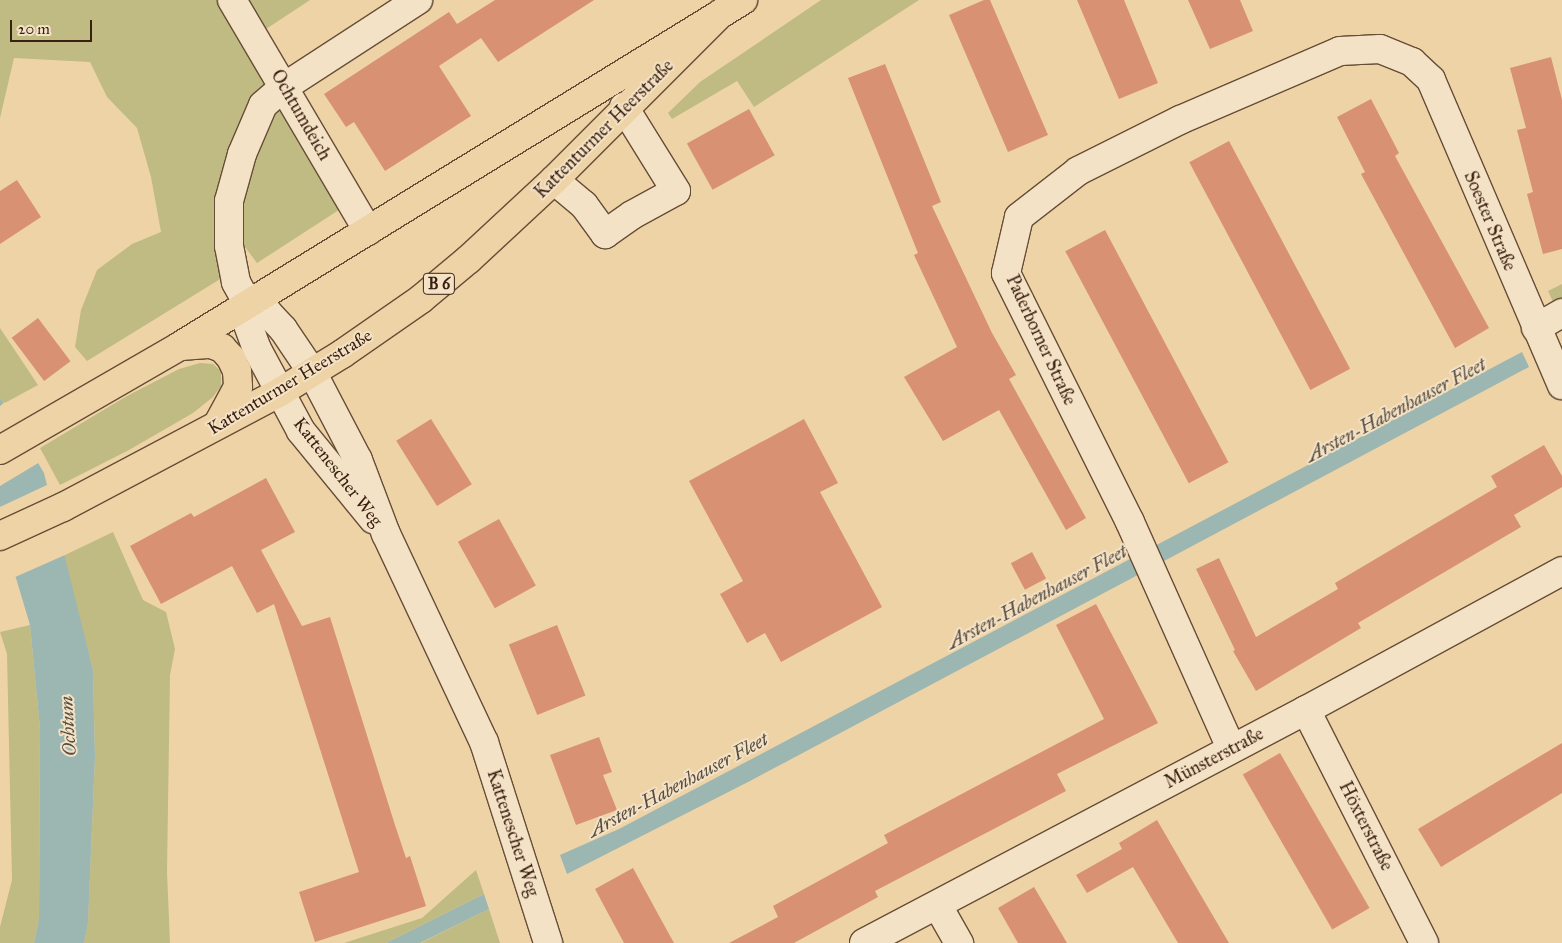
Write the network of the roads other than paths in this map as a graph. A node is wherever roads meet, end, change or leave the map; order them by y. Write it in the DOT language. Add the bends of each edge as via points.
graph roads {
  1 [pos="232,0"];
  2 [pos="418,0"];
  3 [pos="743,0"];
  4 [pos="720,14"];
  5 [pos="1412,62"];
  6 [pos="284,87"];
  7 [pos="624,107"];
  8 [pos="554,180"];
  9 [pos="368,231"];
  10 [pos="248,304"];
  11 [pos="1562,313"];
  12 [pos="1536,328"];
  13 [pos="180,346"];
  14 [pos="312,372"];
  15 [pos="1561,381"];
  16 [pos="280,392"];
  17 [pos="218,424"];
  18 [pos="0,450"];
  19 [pos="386,534"];
  20 [pos="0,536"];
  21 [pos="1562,571"];
  22 [pos="1306,710"];
  23 [pos="1231,748"];
  24 [pos="938,906"];
  25 [pos="548,943"];
  26 [pos="864,943"];
  27 [pos="959,943"];
  28 [pos="1424,943"];
  1 -- 6 [label="street, Ochtumdeich"];
  2 -- 6 [label="street"];
  3 -- 4 [label="main road, Kattenturmer Heerstraße / B 6"];
  4 -- 7 [label="main road, Kattenturmer Heerstraße / B 6"];
  4 -- 9 [label="main road, Kattenturmer Heerstraße / B 6"];
  5 -- 12 [label="street, Soester Straße" via="1431,80"];
  5 -- 23 [label="street, Paderborner Straße" via="1380,49 1340,51 1180,120 1078,171 1019,217 1006,273 1130,522"];
  6 -- 9 [label="street, Ochtumdeich"];
  6 -- 10 [label="street" via="263,105 242,154 230,201 231,255 236,282"];
  7 -- 8 [label="main road, Kattenturmer Heerstraße / B 6"];
  7 -- 8 [label="street" via="676,190 605,234 584,205"];
  8 -- 14 [label="main road, Kattenturmer Heerstraße / B 6" via="421,299"];
  9 -- 10 [label="main road, Kattenturmer Heerstraße / B 6"];
  10 -- 13 [label="main road, Kattenturmer Heerstraße / B 6"];
  10 -- 14 [label="street, Kattenescher Weg" via="268,313"];
  10 -- 16 [label="street, Kattenescher Weg" via="247,322 251,335"];
  11 -- 12 [label="street"];
  12 -- 15 [label="street, Soester Straße"];
  13 -- 17 [label="main road" via="211,344 222,348 232,358 238,371 238,387"];
  13 -- 18 [label="main road, Kattenturmer Heerstraße / B 6"];
  14 -- 16 [label="main road, Kattenturmer Heerstraße / B 6"];
  14 -- 19 [label="street, Kattenescher Weg" via="358,460"];
  16 -- 17 [label="main road, Kattenturmer Heerstraße / B 6"];
  16 -- 19 [label="street, Kattenescher Weg" via="301,432"];
  17 -- 20 [label="main road, Kattenturmer Heerstraße / B 6" via="63,507"];
  19 -- 25 [label="street, Kattenescher Weg" via="484,742"];
  21 -- 22 [label="street, Münsterstraße"];
  22 -- 23 [label="street, Münsterstraße"];
  22 -- 28 [label="street, Höxterstraße"];
  23 -- 24 [label="street, Münsterstraße"];
  24 -- 26 [label="street, Münsterstraße"];
  24 -- 27 [label="street"];
}
